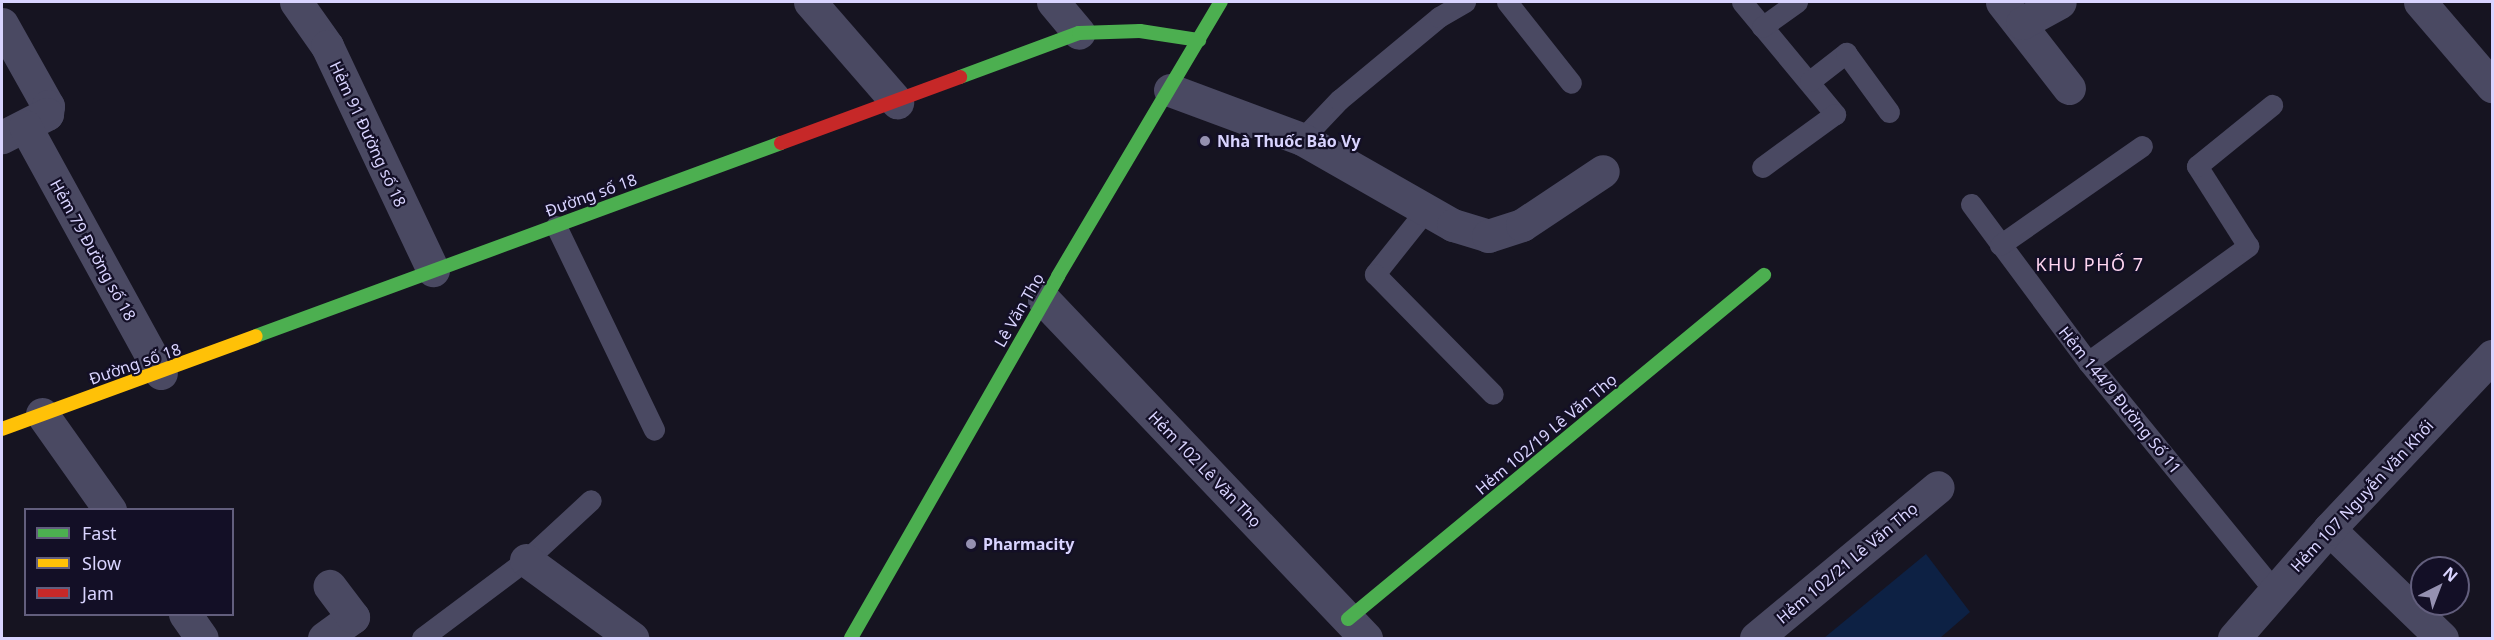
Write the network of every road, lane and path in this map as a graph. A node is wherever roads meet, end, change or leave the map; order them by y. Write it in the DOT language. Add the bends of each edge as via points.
graph roads {
  1 [pos="296,2"];
  2 [pos="810,2"];
  3 [pos="1053,2"];
  4 [pos="1221,2"];
  5 [pos="1465,2"];
  6 [pos="1507,2"];
  7 [pos="1742,2"];
  8 [pos="1797,2"];
  9 [pos="2060,2"];
  10 [pos="2420,2"];
  11 [pos="2012,12"];
  12 [pos="2,24"];
  13 [pos="1762,27"];
  14 [pos="1079,33"];
  15 [pos="1199,40"];
  16 [pos="1810,81"];
  17 [pos="1571,83"];
  18 [pos="2493,86"];
  19 [pos="2069,87"];
  20 [pos="1170,90"];
  21 [pos="897,102"];
  22 [pos="2272,105"];
  23 [pos="1889,112"];
  24 [pos="13,132"];
  25 [pos="1302,139"];
  26 [pos="2142,146"];
  27 [pos="1762,167"];
  28 [pos="1603,171"];
  29 [pos="1971,204"];
  30 [pos="1425,210"];
  31 [pos="556,226"];
  32 [pos="2000,245"];
  33 [pos="433,270"];
  34 [pos="1764,275"];
  35 [pos="1044,300"];
  36 [pos="2493,356"];
  37 [pos="2088,362"];
  38 [pos="161,373"];
  39 [pos="1493,394"];
  40 [pos="42,414"];
  41 [pos="2,429"];
  42 [pos="654,430"];
  43 [pos="1938,487"];
  44 [pos="591,500"];
  45 [pos="109,508"];
  46 [pos="2329,529"];
  47 [pos="526,560"];
  48 [pos="330,586"];
  49 [pos="2275,591"];
  50 [pos="186,616"];
  51 [pos="1357,629"];
  52 [pos="422,638"];
  53 [pos="202,639"];
  54 [pos="324,639"];
  55 [pos="632,639"];
  56 [pos="851,639"];
  57 [pos="1756,639"];
  58 [pos="2234,639"];
  59 [pos="2442,639"];
  1 -- 33 [label="street, Hẻm 91 Đường số 18" via="327,46"];
  2 -- 21 [label="street"];
  3 -- 14 [label="street"];
  4 -- 15 [label="street, Lê Văn Thọ"];
  5 -- 25 [label="lane" via="1439,17 1339,100"];
  6 -- 17 [label="lane"];
  7 -- 13 [label="lane"];
  8 -- 13 [label="lane"];
  9 -- 11 [label="street"];
  10 -- 18 [label="street"];
  11 -- 19 [label="street"];
  12 -- 24 [label="street" via="48,106 47,114"];
  13 -- 16 [label="lane"];
  14 -- 15 [label="street, Đường số 18" via="1140,31"];
  14 -- 21 [label="street, Đường số 18"];
  15 -- 20 [label="street, Lê Văn Thọ"];
  16 -- 23 [label="lane" via="1846,53"];
  16 -- 27 [label="lane" via="1835,114"];
  20 -- 25 [label="street"];
  20 -- 35 [label="street, Lê Văn Thọ"];
  21 -- 31 [label="street, Đường số 18"];
  22 -- 37 [label="lane" via="2198,166 2248,246"];
  24 -- 38 [label="street, Hẻm 79 Đường số 18"];
  25 -- 30 [label="street"];
  26 -- 32 [label="lane"];
  28 -- 30 [label="street" via="1522,225 1488,236 1453,225"];
  29 -- 32 [label="lane, Hẻm 144/9 Đường Số 11"];
  30 -- 39 [label="lane" via="1375,274"];
  31 -- 33 [label="street, Đường số 18"];
  31 -- 42 [label="lane"];
  32 -- 37 [label="lane, Hẻm 144/9 Đường Số 11"];
  33 -- 38 [label="street, Đường số 18"];
  34 -- 51 [label="street, Hẻm 102/19 Lê Văn Thọ"];
  35 -- 51 [label="street, Hẻm 102 Lê Văn Thọ"];
  35 -- 56 [label="street, Lê Văn Thọ"];
  36 -- 46 [label="street, Hẻm 107 Nguyễn Văn Khối"];
  37 -- 49 [label="lane, Hẻm 144/9 Đường Số 11"];
  38 -- 40 [label="street, Đường số 18"];
  40 -- 41 [label="street, Đường số 18"];
  40 -- 45 [label="street"];
  43 -- 57 [label="street, Hẻm 102/21 Lê Văn Thọ"];
  44 -- 47 [label="lane"];
  46 -- 49 [label="street, Hẻm 107 Nguyễn Văn Khối"];
  46 -- 59 [label="street"];
  47 -- 52 [label="lane"];
  47 -- 55 [label="street"];
  48 -- 54 [label="street" via="353,617"];
  49 -- 58 [label="street, Hẻm 107 Nguyễn Văn Khối"];
  50 -- 53 [label="street"];
}
